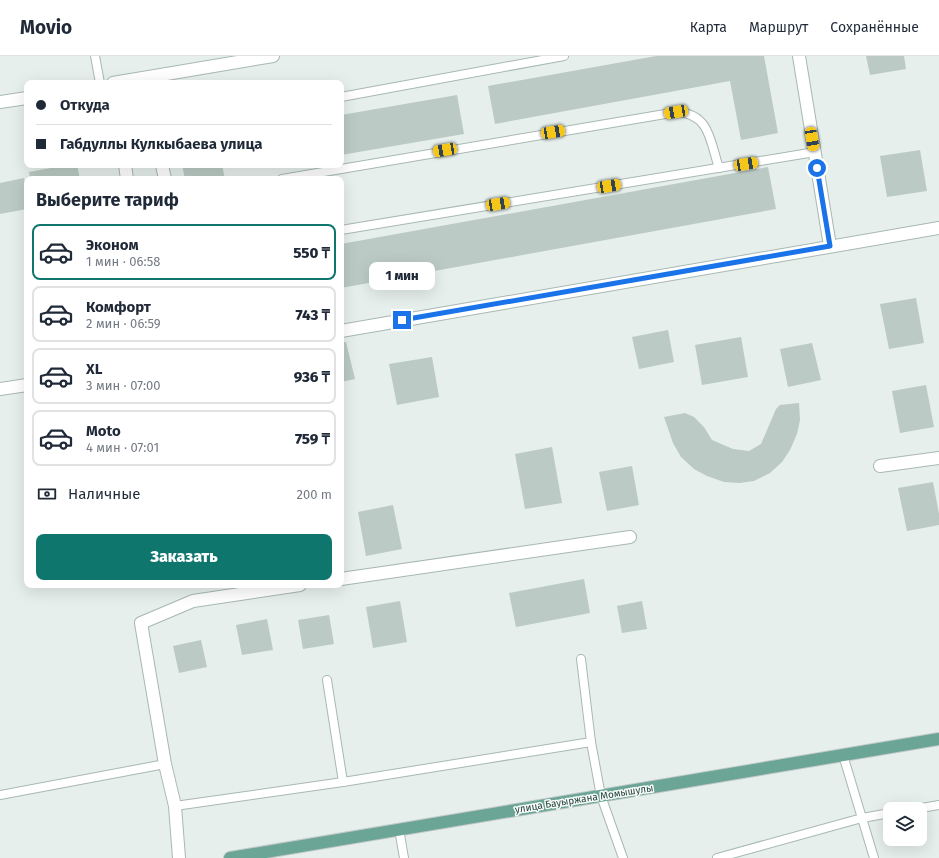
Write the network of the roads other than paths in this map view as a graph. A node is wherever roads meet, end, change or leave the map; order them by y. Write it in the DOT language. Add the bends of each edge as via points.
graph roads {
  1 [pos="95,56"];
  2 [pos="273,56"];
  3 [pos="564,56"];
  4 [pos="799,56"];
  5 [pos="99,80"];
  6 [pos="149,80"];
  7 [pos="344,96"];
  8 [pos="24,98"];
  9 [pos="0,102"];
  10 [pos="814,152"];
  11 [pos="719,168"];
  12 [pos="300,176"];
  13 [pos="939,228"];
  14 [pos="344,230"];
  15 [pos="830,246"];
  16 [pos="344,330"];
  17 [pos="24,385"];
  18 [pos="0,389"];
  19 [pos="939,458"];
  20 [pos="880,466"];
  21 [pos="630,536"];
  22 [pos="344,579"];
  23 [pos="280,588"];
  24 [pos="581,659"];
  25 [pos="327,680"];
  26 [pos="939,739"];
  27 [pos="591,742"];
  28 [pos="843,755"];
  29 [pos="165,764"];
  30 [pos="343,782"];
  31 [pos="0,795"];
  32 [pos="601,796"];
  33 [pos="939,805"];
  34 [pos="175,806"];
  35 [pos="927,807"];
  36 [pos="883,814"];
  37 [pos="862,818"];
  38 [pos="399,829"];
  39 [pos="179,858"];
  40 [pos="230,858"];
  41 [pos="404,858"];
  42 [pos="623,858"];
  43 [pos="717,858"];
  44 [pos="874,858"];
  1 -- 5 [label="lane"];
  2 -- 6 [label="street"];
  3 -- 7 [label="lane"];
  4 -- 10 [label="street"];
  8 -- 9 [label="street"];
  10 -- 11 [label="lane"];
  10 -- 15 [label="street"];
  11 -- 12 [label="lane" via="706,127 699,118 688,112 676,112"];
  11 -- 14 [label="lane"];
  13 -- 15 [label="street"];
  15 -- 16 [label="street"];
  17 -- 18 [label="street"];
  19 -- 20 [label="street"];
  21 -- 22 [label="street"];
  23 -- 29 [label="street" via="193,601 141,623"];
  24 -- 27 [label="lane"];
  25 -- 30 [label="lane"];
  26 -- 28 [label="main road, улица Бауыржана Момышулы"];
  27 -- 30 [label="lane"];
  27 -- 32 [label="lane"];
  28 -- 32 [label="main road, улица Бауыржана Момышулы"];
  28 -- 37 [label="lane"];
  29 -- 31 [label="lane"];
  29 -- 34 [label="street"];
  30 -- 34 [label="lane"];
  32 -- 38 [label="main road, улица Бауыржана Момышулы"];
  32 -- 42 [label="lane"];
  33 -- 35 [label="lane"];
  34 -- 39 [label="street"];
  36 -- 37 [label="lane"];
  37 -- 43 [label="lane"];
  37 -- 44 [label="lane"];
  38 -- 40 [label="main road, улица Бауыржана Момышулы"];
  38 -- 41 [label="lane"];
}
